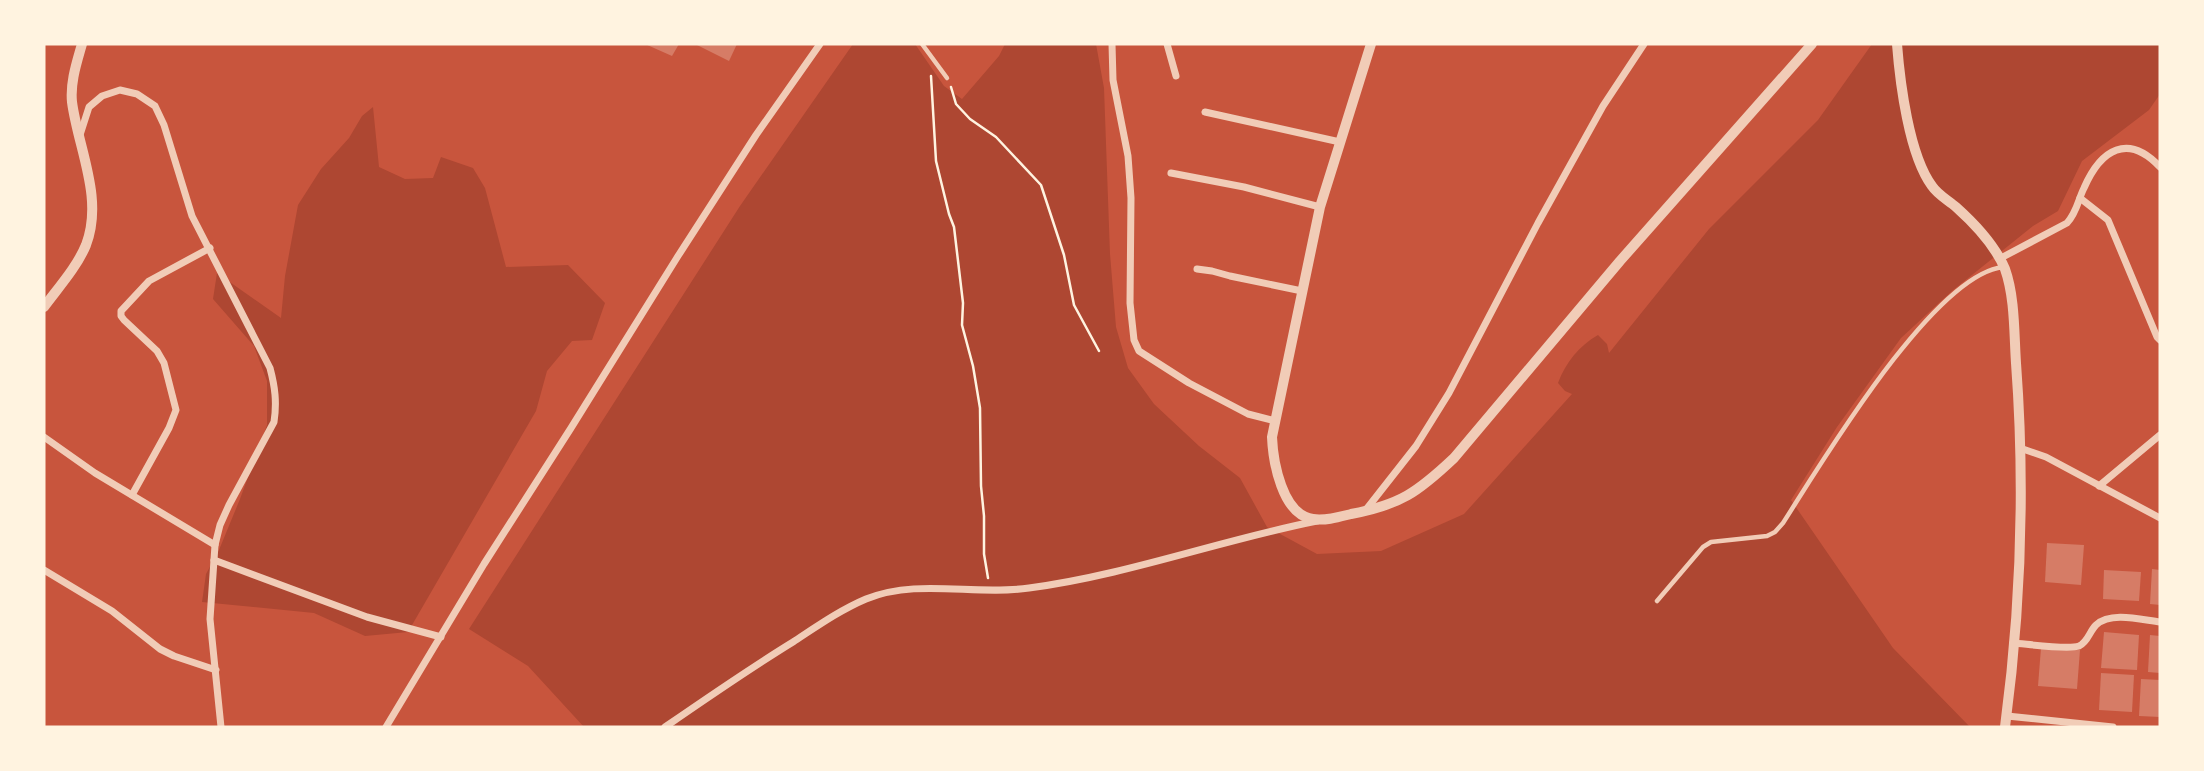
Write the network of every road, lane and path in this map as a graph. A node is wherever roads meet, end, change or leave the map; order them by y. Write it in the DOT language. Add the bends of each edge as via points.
graph roads {
  1 [pos="82,44"];
  2 [pos="814,44"];
  3 [pos="820,44"];
  4 [pos="922,44"];
  5 [pos="1112,44"];
  6 [pos="1167,44"];
  7 [pos="1371,44"];
  8 [pos="1644,44"];
  9 [pos="1812,44"];
  10 [pos="1896,44"];
  11 [pos="813,54"];
  12 [pos="932,59"];
  13 [pos="1176,76"];
  14 [pos="947,78"];
  15 [pos="1205,112"];
  16 [pos="80,135"];
  17 [pos="1340,142"];
  18 [pos="2160,167"];
  19 [pos="1171,173"];
  20 [pos="2080,198"];
  21 [pos="1320,207"];
  22 [pos="210,248"];
  23 [pos="2002,263"];
  24 [pos="1197,269"];
  25 [pos="1301,291"];
  26 [pos="44,307"];
  27 [pos="2160,340"];
  28 [pos="1099,351"];
  29 [pos="1275,421"];
  30 [pos="2160,435"];
  31 [pos="44,437"];
  32 [pos="2020,447"];
  33 [pos="2099,486"];
  34 [pos="132,495"];
  35 [pos="1364,512"];
  36 [pos="2160,518"];
  37 [pos="1327,519"];
  38 [pos="215,545"];
  39 [pos="214,560"];
  40 [pos="44,570"];
  41 [pos="989,590"];
  42 [pos="1657,601"];
  43 [pos="2160,622"];
  44 [pos="441,636"];
  45 [pos="2013,643"];
  46 [pos="216,670"];
  47 [pos="2006,722"];
  48 [pos="220,727"];
  49 [pos="386,727"];
  50 [pos="665,727"];
  51 [pos="2113,727"];
  1 -- 16 [label="street" via="72,101"];
  2 -- 11 [label="street"];
  3 -- 11 [label="street"];
  4 -- 12 [label="lane"];
  5 -- 29 [label="street" via="1113,80 1128,156 1134,340 1139,351 1189,383 1248,414"];
  6 -- 13 [label="street"];
  7 -- 17 [label="street"];
  8 -- 35 [label="street" via="1603,106 1450,393"];
  9 -- 35 [label="street" via="1454,458 1398,502"];
  10 -- 23 [label="street" via="1907,115 1924,172 1932,187 1989,242"];
  11 -- 44 [label="street" via="685,245"];
  12 -- 14 [label="lane"];
  12 -- 41 [label="path" via="936,161 954,227 962,325 980,408"];
  14 -- 28 [label="path" via="956,104 996,137 1041,185 1064,255 1074,305"];
  15 -- 17 [label="street"];
  16 -- 22 [label="street" via="89,107 102,96 120,90 147,99 160,115 192,216"];
  16 -- 26 [label="street" via="91,204 89,234 77,261"];
  17 -- 21 [label="street"];
  18 -- 20 [label="street" via="2136,149 2116,150 2098,162"];
  19 -- 21 [label="street"];
  20 -- 23 [label="street" via="2067,223"];
  20 -- 27 [label="street" via="2108,220"];
  21 -- 25 [label="street"];
  22 -- 34 [label="street" via="149,281 121,311 164,363 176,410"];
  22 -- 38 [label="street" via="270,368 276,406 274,422 229,505"];
  23 -- 32 [label="street" via="2015,337"];
  23 -- 42 [label="lane" via="1976,275 1897,353 1775,532 1711,542"];
  24 -- 25 [label="street"];
  25 -- 29 [label="street"];
  29 -- 37 [label="street" via="1273,457 1285,494 1310,519"];
  30 -- 33 [label="street"];
  31 -- 34 [label="street"];
  32 -- 33 [label="street"];
  32 -- 45 [label="street"];
  33 -- 36 [label="street"];
  34 -- 38 [label="street"];
  35 -- 37 [label="street"];
  37 -- 41 [label="street" via="1071,581"];
  38 -- 39 [label="street"];
  39 -- 44 [label="street" via="367,617"];
  39 -- 46 [label="street" via="210,619"];
  40 -- 46 [label="street" via="103,605 160,649"];
  41 -- 50 [label="street" via="916,589 867,598"];
  43 -- 45 [label="street" via="2108,619 2075,647"];
  44 -- 49 [label="street"];
  45 -- 47 [label="street"];
  46 -- 48 [label="street"];
  47 -- 51 [label="street"];
}
